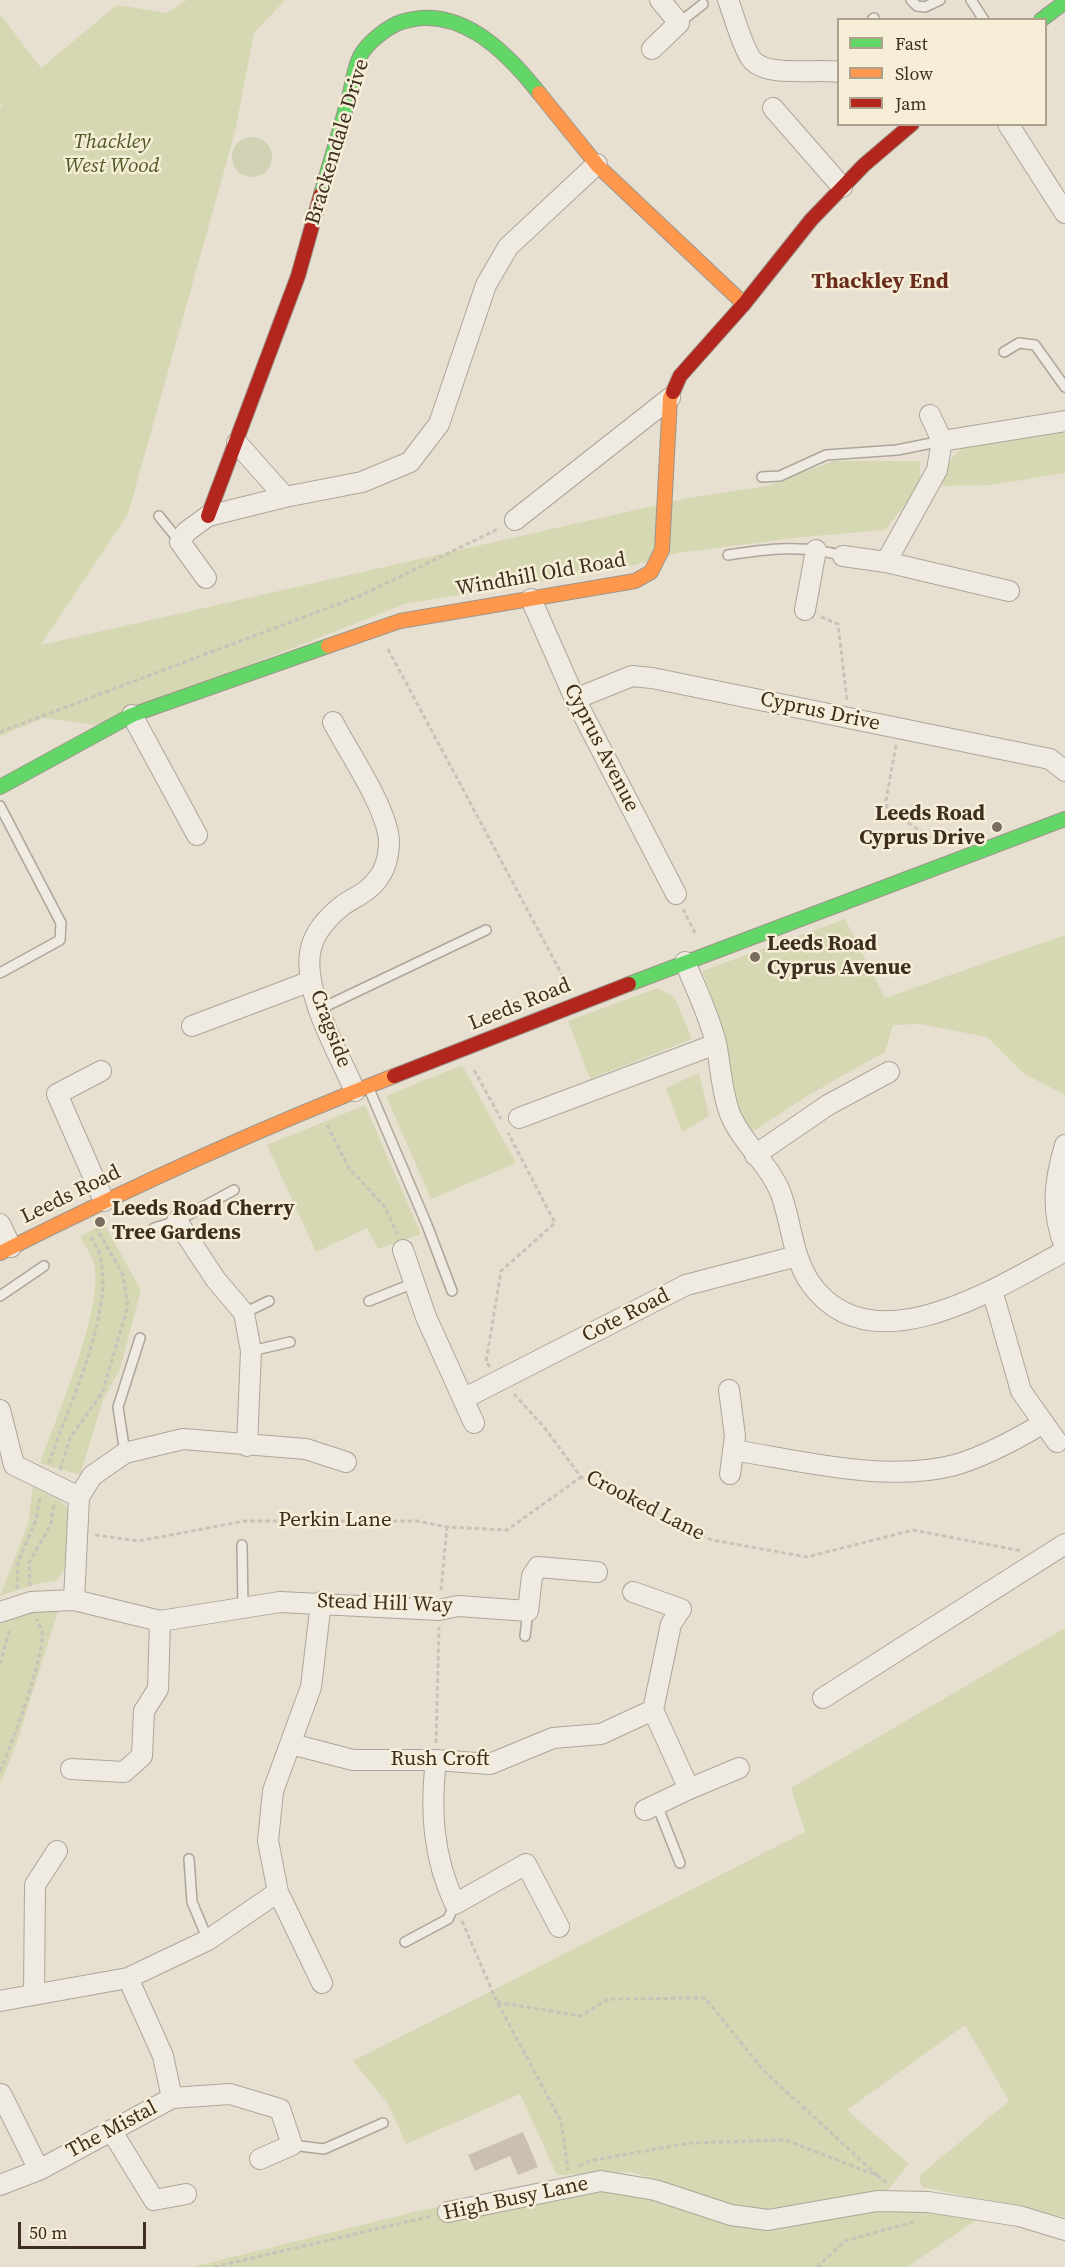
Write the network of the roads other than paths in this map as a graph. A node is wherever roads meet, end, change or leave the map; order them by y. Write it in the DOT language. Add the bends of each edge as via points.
graph roads {
  1 [pos="660,0"];
  2 [pos="728,0"];
  3 [pos="911,0"];
  4 [pos="940,0"];
  5 [pos="971,0"];
  6 [pos="1065,2"];
  7 [pos="703,4"];
  8 [pos="411,8"];
  9 [pos="983,18"];
  10 [pos="1044,18"];
  11 [pos="679,23"];
  12 [pos="652,48"];
  13 [pos="837,69"];
  14 [pos="772,108"];
  15 [pos="908,126"];
  16 [pos="1009,126"];
  17 [pos="597,164"];
  18 [pos="842,187"];
  19 [pos="1064,211"];
  20 [pos="744,304"];
  21 [pos="1004,352"];
  22 [pos="1065,387"];
  23 [pos="670,398"];
  24 [pos="930,416"];
  25 [pos="1065,421"];
  26 [pos="942,441"];
  27 [pos="237,442"];
  28 [pos="762,477"];
  29 [pos="285,497"];
  30 [pos="159,516"];
  31 [pos="208,516"];
  32 [pos="515,520"];
  33 [pos="180,542"];
  34 [pos="816,550"];
  35 [pos="728,555"];
  36 [pos="843,556"];
  37 [pos="886,562"];
  38 [pos="206,578"];
  39 [pos="1009,591"];
  40 [pos="531,599"];
  41 [pos="805,610"];
  42 [pos="575,699"];
  43 [pos="132,715"];
  44 [pos="333,722"];
  45 [pos="1065,771"];
  46 [pos="0,787"];
  47 [pos="0,806"];
  48 [pos="1065,819"];
  49 [pos="197,835"];
  50 [pos="676,894"];
  51 [pos="486,930"];
  52 [pos="685,962"];
  53 [pos="0,973"];
  54 [pos="311,981"];
  55 [pos="320,1009"];
  56 [pos="192,1026"];
  57 [pos="716,1044"];
  58 [pos="101,1071"];
  59 [pos="889,1072"];
  60 [pos="362,1088"];
  61 [pos="509,1123"];
  62 [pos="1065,1145"];
  63 [pos="756,1155"];
  64 [pos="234,1190"];
  65 [pos="104,1201"];
  66 [pos="177,1221"];
  67 [pos="0,1224"];
  68 [pos="154,1228"];
  69 [pos="1065,1249"];
  70 [pos="6,1250"];
  71 [pos="403,1250"];
  72 [pos="797,1256"];
  73 [pos="44,1266"];
  74 [pos="414,1282"];
  75 [pos="992,1290"];
  76 [pos="452,1291"];
  77 [pos="0,1296"];
  78 [pos="269,1301"];
  79 [pos="369,1301"];
  80 [pos="244,1313"];
  81 [pos="140,1338"];
  82 [pos="290,1342"];
  83 [pos="251,1351"];
  84 [pos="729,1390"];
  85 [pos="463,1399"];
  86 [pos="0,1410"];
  87 [pos="474,1423"];
  88 [pos="1042,1424"];
  89 [pos="1057,1442"];
  90 [pos="247,1446"];
  91 [pos="733,1450"];
  92 [pos="124,1453"];
  93 [pos="346,1462"];
  94 [pos="7,1470"];
  95 [pos="730,1474"];
  96 [pos="79,1497"];
  97 [pos="1065,1544"];
  98 [pos="242,1545"];
  99 [pos="597,1572"];
  100 [pos="633,1592"];
  101 [pos="74,1599"];
  102 [pos="321,1602"];
  103 [pos="243,1607"];
  104 [pos="8,1610"];
  105 [pos="528,1611"];
  106 [pos="160,1621"];
  107 [pos="525,1636"];
  108 [pos="823,1698"];
  109 [pos="653,1710"];
  110 [pos="291,1744"];
  111 [pos="436,1760"];
  112 [pos="739,1768"];
  113 [pos="71,1769"];
  114 [pos="689,1789"];
  115 [pos="651,1807"];
  116 [pos="57,1851"];
  117 [pos="189,1859"];
  118 [pos="680,1863"];
  119 [pos="278,1892"];
  120 [pos="455,1904"];
  121 [pos="559,1927"];
  122 [pos="208,1940"];
  123 [pos="405,1942"];
  124 [pos="128,1978"];
  125 [pos="322,1983"];
  126 [pos="34,1993"];
  127 [pos="0,2001"];
  128 [pos="1,2094"];
  129 [pos="172,2098"];
  130 [pos="383,2123"];
  131 [pos="111,2130"];
  132 [pos="292,2145"];
  133 [pos="260,2159"];
  134 [pos="39,2170"];
  135 [pos="0,2186"];
  136 [pos="186,2194"];
  137 [pos="448,2212"];
  138 [pos="1065,2230"];
  1 -- 11 [label="street"];
  2 -- 13 [label="street" via="750,58 758,66 771,70"];
  3 -- 4 [label="lane" via="925,7"];
  5 -- 9 [label="lane"];
  6 -- 10 [label="street"];
  7 -- 11 [label="lane"];
  8 -- 17 [label="street, Brackendale Drive" via="458,20 484,35"];
  8 -- 27 [label="street, Brackendale Drive" via="381,31 362,54 298,276"];
  11 -- 12 [label="street"];
  14 -- 18 [label="street"];
  15 -- 18 [label="street, Windhill Old Road"];
  16 -- 19 [label="street"];
  17 -- 20 [label="street, Brackendale Drive"];
  17 -- 29 [label="street" via="508,247 486,285 439,424 410,462 362,483"];
  18 -- 20 [label="street, Windhill Old Road"];
  20 -- 23 [label="street, Windhill Old Road" via="680,376"];
  21 -- 22 [label="lane" via="1019,343 1035,345"];
  23 -- 32 [label="street"];
  23 -- 40 [label="street, Windhill Old Road" via="662,550 651,572 635,581"];
  24 -- 26 [label="street"];
  25 -- 26 [label="street"];
  26 -- 28 [label="lane" via="897,450 825,455 780,476"];
  26 -- 37 [label="street" via="937,470"];
  27 -- 29 [label="street"];
  27 -- 31 [label="street, Brackendale Drive"];
  29 -- 31 [label="street"];
  30 -- 33 [label="lane"];
  31 -- 33 [label="street" via="186,532"];
  33 -- 38 [label="street"];
  34 -- 35 [label="lane" via="770,549"];
  34 -- 36 [label="lane"];
  34 -- 41 [label="street"];
  36 -- 37 [label="street"];
  37 -- 39 [label="street"];
  40 -- 42 [label="street, Cyprus Avenue"];
  40 -- 43 [label="street, Windhill Old Road" via="400,621"];
  42 -- 45 [label="street, Cyprus Drive" via="632,676 1050,759"];
  42 -- 50 [label="street, Cyprus Avenue"];
  43 -- 46 [label="street, Windhill Old Road"];
  43 -- 49 [label="street"];
  44 -- 54 [label="street, Cragside" via="383,816 389,835 381,876 368,890 330,915 317,932 310,952"];
  47 -- 53 [label="lane" via="62,923 60,940"];
  48 -- 52 [label="street, Leeds Road"];
  51 -- 55 [label="lane"];
  52 -- 57 [label="street"];
  52 -- 60 [label="street, Leeds Road"];
  54 -- 55 [label="street, Cragside"];
  54 -- 56 [label="street"];
  55 -- 60 [label="street, Cragside"];
  57 -- 61 [label="street"];
  57 -- 63 [label="street" via="723,1093 742,1136"];
  58 -- 65 [label="street" via="57,1094"];
  59 -- 63 [label="street" via="828,1105"];
  60 -- 65 [label="street, Leeds Road"];
  60 -- 76 [label="lane" via="427,1225"];
  62 -- 69 [label="street" via="1054,1192 1056,1219"];
  63 -- 72 [label="street" via="780,1191"];
  64 -- 66 [label="lane"];
  65 -- 70 [label="street, Leeds Road"];
  66 -- 68 [label="lane"];
  66 -- 80 [label="street" via="216,1280"];
  67 -- 70 [label="street"];
  69 -- 75 [label="street"];
  71 -- 74 [label="street"];
  72 -- 75 [label="street" via="811,1283 829,1304 850,1316 873,1322 908,1320"];
  72 -- 85 [label="street, Cote Road" via="686,1285"];
  73 -- 77 [label="lane"];
  74 -- 79 [label="lane"];
  74 -- 85 [label="street"];
  75 -- 88 [label="street" via="1017,1380"];
  78 -- 80 [label="lane"];
  80 -- 83 [label="street"];
  81 -- 92 [label="lane" via="118,1407"];
  82 -- 83 [label="lane"];
  83 -- 90 [label="street"];
  84 -- 91 [label="street" via="734,1416"];
  85 -- 87 [label="street"];
  86 -- 94 [label="street"];
  88 -- 89 [label="street"];
  88 -- 91 [label="street" via="978,1457 910,1472"];
  90 -- 92 [label="street" via="183,1439"];
  90 -- 93 [label="street" via="306,1449"];
  91 -- 95 [label="street"];
  92 -- 96 [label="street" via="92,1476"];
  94 -- 96 [label="street" via="43,1479"];
  96 -- 101 [label="street"];
  97 -- 108 [label="street"];
  98 -- 103 [label="lane"];
  99 -- 105 [label="street" via="538,1567 532,1576"];
  100 -- 109 [label="street" via="681,1609 671,1624"];
  101 -- 104 [label="street, Stead Hill Way" via="31,1602"];
  101 -- 106 [label="street, Stead Hill Way"];
  102 -- 103 [label="street, Stead Hill Way"];
  102 -- 105 [label="street, Stead Hill Way"];
  102 -- 110 [label="street" via="311,1687"];
  103 -- 106 [label="street, Stead Hill Way"];
  105 -- 107 [label="lane"];
  106 -- 113 [label="street" via="158,1689 144,1711 142,1756 124,1772"];
  109 -- 111 [label="street, Rush Croft" via="601,1734 553,1738 490,1764"];
  109 -- 114 [label="street"];
  110 -- 111 [label="street, Rush Croft" via="353,1760"];
  110 -- 119 [label="street" via="273,1791 268,1841"];
  111 -- 120 [label="street" via="431,1803 442,1877"];
  112 -- 114 [label="street"];
  114 -- 115 [label="street"];
  115 -- 118 [label="lane"];
  116 -- 126 [label="street" via="35,1885"];
  117 -- 122 [label="lane" via="192,1902"];
  119 -- 122 [label="street"];
  119 -- 125 [label="street"];
  120 -- 121 [label="street" via="526,1864"];
  120 -- 123 [label="lane" via="448,1919"];
  122 -- 124 [label="street"];
  124 -- 126 [label="street"];
  124 -- 129 [label="street, The Mistal" via="162,2056"];
  126 -- 127 [label="street"];
  128 -- 134 [label="street"];
  129 -- 131 [label="street, The Mistal"];
  129 -- 132 [label="street" via="230,2094 280,2109"];
  130 -- 132 [label="lane" via="324,2149"];
  131 -- 134 [label="street, The Mistal"];
  131 -- 136 [label="street" via="154,2200"];
  132 -- 133 [label="street"];
  134 -- 135 [label="street, The Mistal"];
  137 -- 138 [label="street, High Busy Lane" via="601,2181 655,2190 731,2215 768,2220 878,2201 919,2202 1018,2216"];
}
